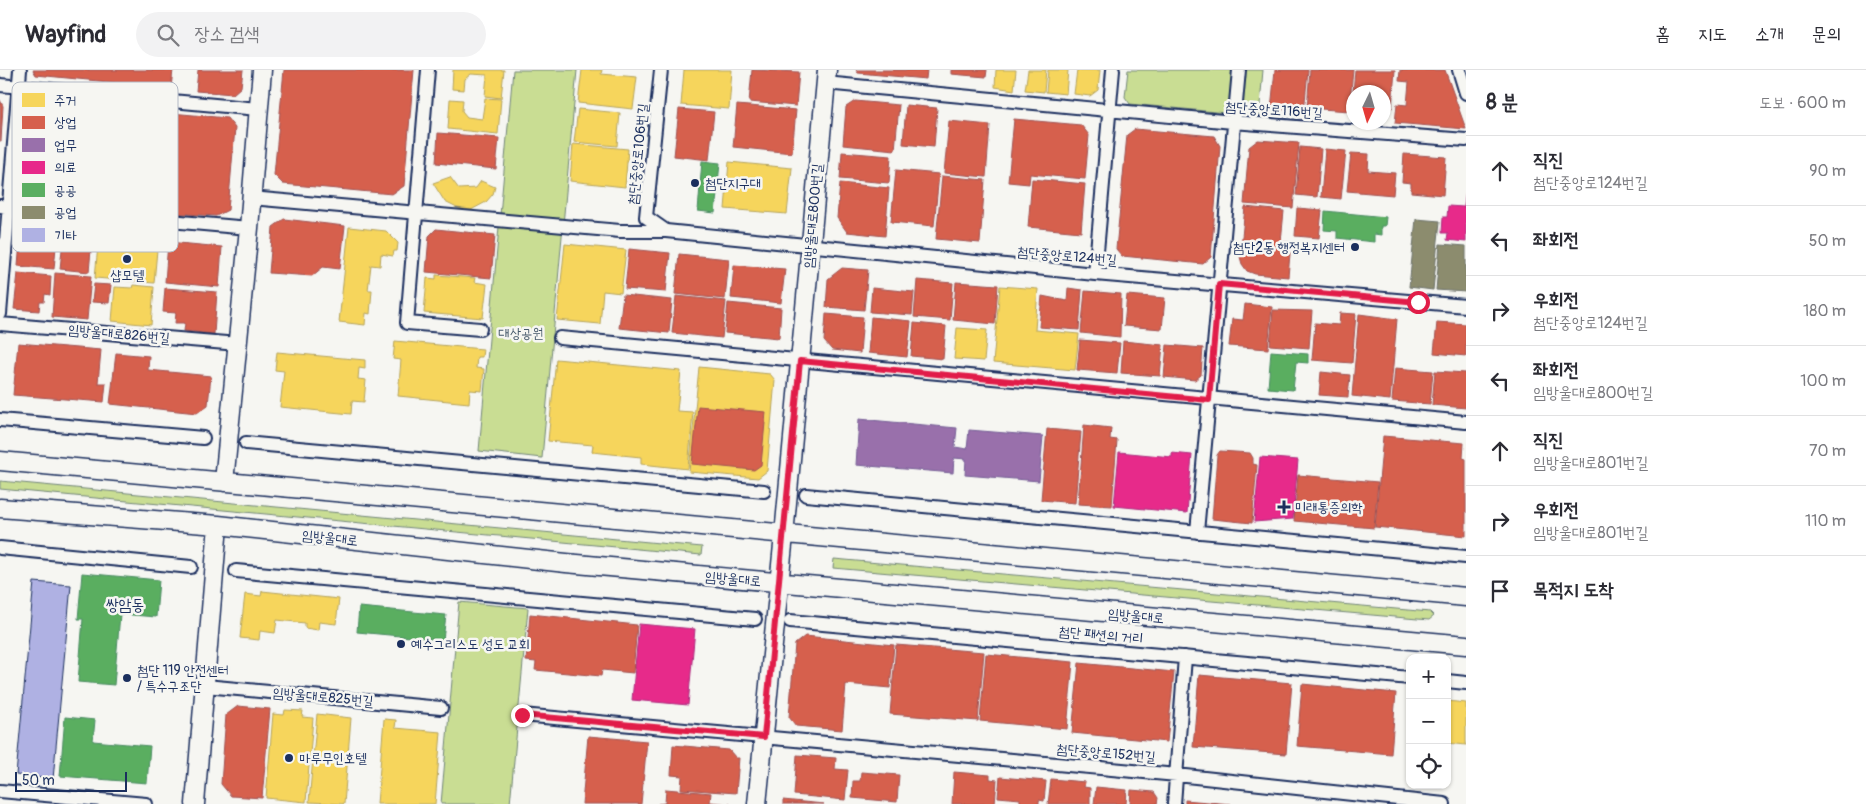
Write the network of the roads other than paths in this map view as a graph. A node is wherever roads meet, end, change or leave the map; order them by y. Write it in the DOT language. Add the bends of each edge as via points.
graph roads {
  1 [pos="262,70"];
  2 [pos="428,70"];
  3 [pos="661,70"];
  4 [pos="1113,70"];
  5 [pos="1239,70"];
  6 [pos="1459,70"];
  7 [pos="826,77"];
  8 [pos="1466,93"];
  9 [pos="178,102"];
  10 [pos="258,109"];
  11 [pos="1109,111"];
  12 [pos="1233,122"];
  13 [pos="1466,140"];
  14 [pos="12,143"];
  15 [pos="251,198"];
  16 [pos="4,206"];
  17 [pos="416,214"];
  18 [pos="178,222"];
  19 [pos="249,228"];
  20 [pos="666,231"];
  21 [pos="811,246"];
  22 [pos="1095,274"];
  23 [pos="1219,284"];
  24 [pos="1466,306"];
  25 [pos="0,314"];
  26 [pos="0,324"];
  27 [pos="480,329"];
  28 [pos="560,338"];
  29 [pos="238,344"];
  30 [pos="800,361"];
  31 [pos="1209,400"];
  32 [pos="0,420"];
  33 [pos="1466,422"];
  34 [pos="203,438"];
  35 [pos="246,443"];
  36 [pos="0,461"];
  37 [pos="224,482"];
  38 [pos="764,491"];
  39 [pos="806,495"];
  40 [pos="0,508"];
  41 [pos="218,525"];
  42 [pos="1197,532"];
  43 [pos="784,535"];
  44 [pos="0,548"];
  45 [pos="1466,557"];
  46 [pos="191,567"];
  47 [pos="236,571"];
  48 [pos="780,584"];
  49 [pos="1465,597"];
  50 [pos="755,619"];
  51 [pos="790,621"];
  52 [pos="1463,644"];
  53 [pos="1185,658"];
  54 [pos="1406,678"];
  55 [pos="1451,681"];
  56 [pos="1466,683"];
  57 [pos="204,686"];
  58 [pos="441,708"];
  59 [pos="522,715"];
  60 [pos="764,737"];
  61 [pos="1178,775"];
  62 [pos="4,796"];
  63 [pos="146,804"];
  64 [pos="195,804"];
  65 [pos="757,804"];
  66 [pos="1174,804"];
  67 [pos="1444,804"];
  1 -- 10 [label="main road"];
  2 -- 17 [label="street"];
  3 -- 20 [label="street, 첨단중앙로106번길" via="646,217"];
  4 -- 11 [label="street"];
  5 -- 12 [label="street"];
  6 -- 8 [label="street"];
  7 -- 11 [label="street, 첨단중앙로116번길"];
  7 -- 21 [label="main road, 임방울대로800번길"];
  9 -- 10 [label="street"];
  10 -- 15 [label="main road"];
  11 -- 12 [label="street, 첨단중앙로116번길"];
  11 -- 22 [label="street"];
  12 -- 13 [label="street, 첨단중앙로116번길"];
  12 -- 23 [label="street"];
  14 -- 16 [label="street"];
  15 -- 17 [label="street"];
  15 -- 19 [label="main road"];
  16 -- 25 [label="street"];
  17 -- 20 [label="street, 첨단중앙로124번길" via="620,231"];
  17 -- 27 [label="street" via="407,323"];
  18 -- 19 [label="street"];
  19 -- 29 [label="main road"];
  20 -- 21 [label="street, 첨단중앙로124번길"];
  21 -- 22 [label="street, 첨단중앙로124번길"];
  21 -- 30 [label="main road, 임방울대로800번길"];
  22 -- 23 [label="street, 첨단중앙로124번길"];
  23 -- 24 [label="street, 첨단중앙로124번길"];
  23 -- 31 [label="street"];
  26 -- 29 [label="street, 임방울대로826번길"];
  28 -- 30 [label="street"];
  29 -- 37 [label="main road"];
  30 -- 31 [label="street"];
  30 -- 43 [label="main road, 임방울대로800번길"];
  31 -- 33 [label="street"];
  31 -- 42 [label="street"];
  32 -- 34 [label="street"];
  35 -- 38 [label="street"];
  36 -- 37 [label="main road"];
  37 -- 43 [label="main road"];
  39 -- 42 [label="street"];
  40 -- 41 [label="main road, 임방울대로"];
  41 -- 48 [label="main road, 임방울대로"];
  41 -- 57 [label="main road"];
  42 -- 45 [label="street"];
  43 -- 48 [label="main road, 임방울대로800번길"];
  43 -- 49 [label="main road"];
  44 -- 46 [label="street"];
  47 -- 50 [label="street"];
  48 -- 52 [label="main road, 임방울대로"];
  48 -- 60 [label="main road, 임방울대로800번길"];
  51 -- 53 [label="street, 첨단 패션의 거리"];
  53 -- 54 [label="street, 첨단 패션의 거리"];
  53 -- 61 [label="street"];
  55 -- 56 [label="street"];
  57 -- 58 [label="street, 임방울대로825번길"];
  57 -- 64 [label="main road"];
  59 -- 60 [label="street, 첨단중앙로152번길"];
  60 -- 61 [label="street, 첨단중앙로152번길"];
  60 -- 65 [label="main road, 임방울대로800번길"];
  61 -- 66 [label="street"];
  61 -- 67 [label="street, 첨단중앙로152번길"];
  62 -- 63 [label="street"];
}
